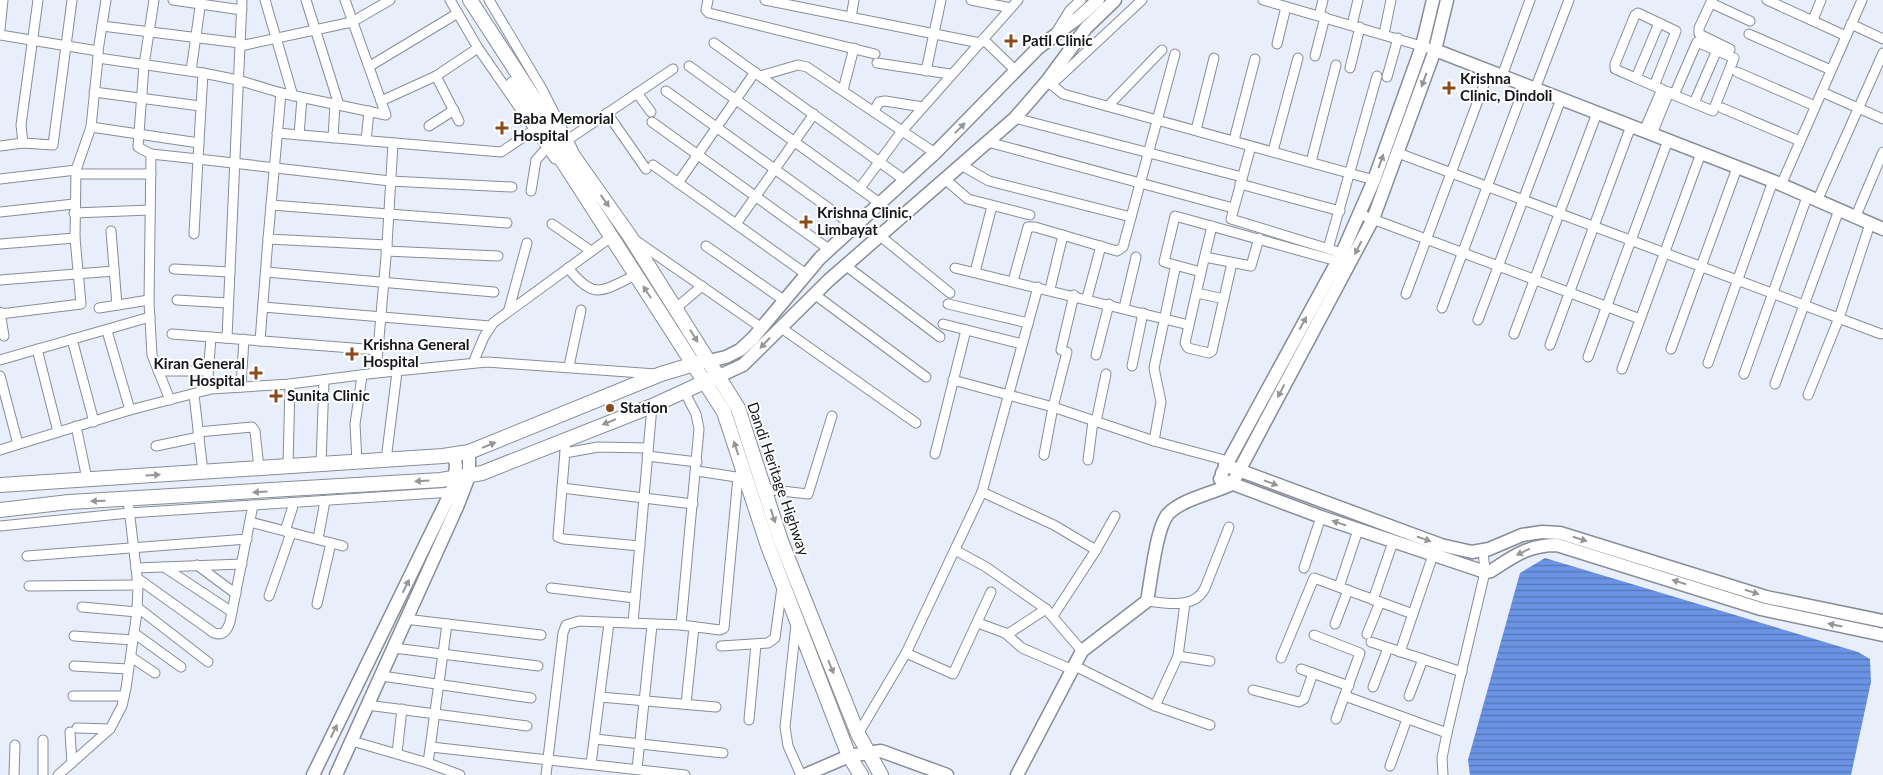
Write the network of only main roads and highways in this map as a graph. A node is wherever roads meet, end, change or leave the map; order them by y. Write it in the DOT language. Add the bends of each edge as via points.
graph roads {
  1 [pos="470,0"];
  2 [pos="460,7"];
  3 [pos="556,142"];
  4 [pos="709,361"];
  5 [pos="694,364"];
  6 [pos="718,376"];
  7 [pos="704,382"];
  8 [pos="0,485"];
  9 [pos="0,510"];
  10 [pos="861,775"];
  11 [pos="881,775"];
  1 -- 3 [label="main road"];
  2 -- 3 [label="main road"];
  3 -- 4 [label="main road, Dandi Heritage Highway, one-way" via="577,161 629,235"];
  5 -- 3 [label="main road, one-way" via="569,173"];
  4 -- 5 [label="main road"];
  4 -- 6 [label="main road, Dandi Heritage Highway"];
  5 -- 7 [label="main road"];
  8 -- 5 [label="main road, one-way" via="454,455 470,452"];
  6 -- 7 [label="main road"];
  6 -- 11 [label="main road, Dandi Heritage Highway, one-way" via="738,408 781,541 858,734"];
  7 -- 9 [label="main road, one-way" via="566,446 462,477 129,506 69,502"];
  10 -- 7 [label="main road, one-way" via="849,756 742,478 724,412"];
}
